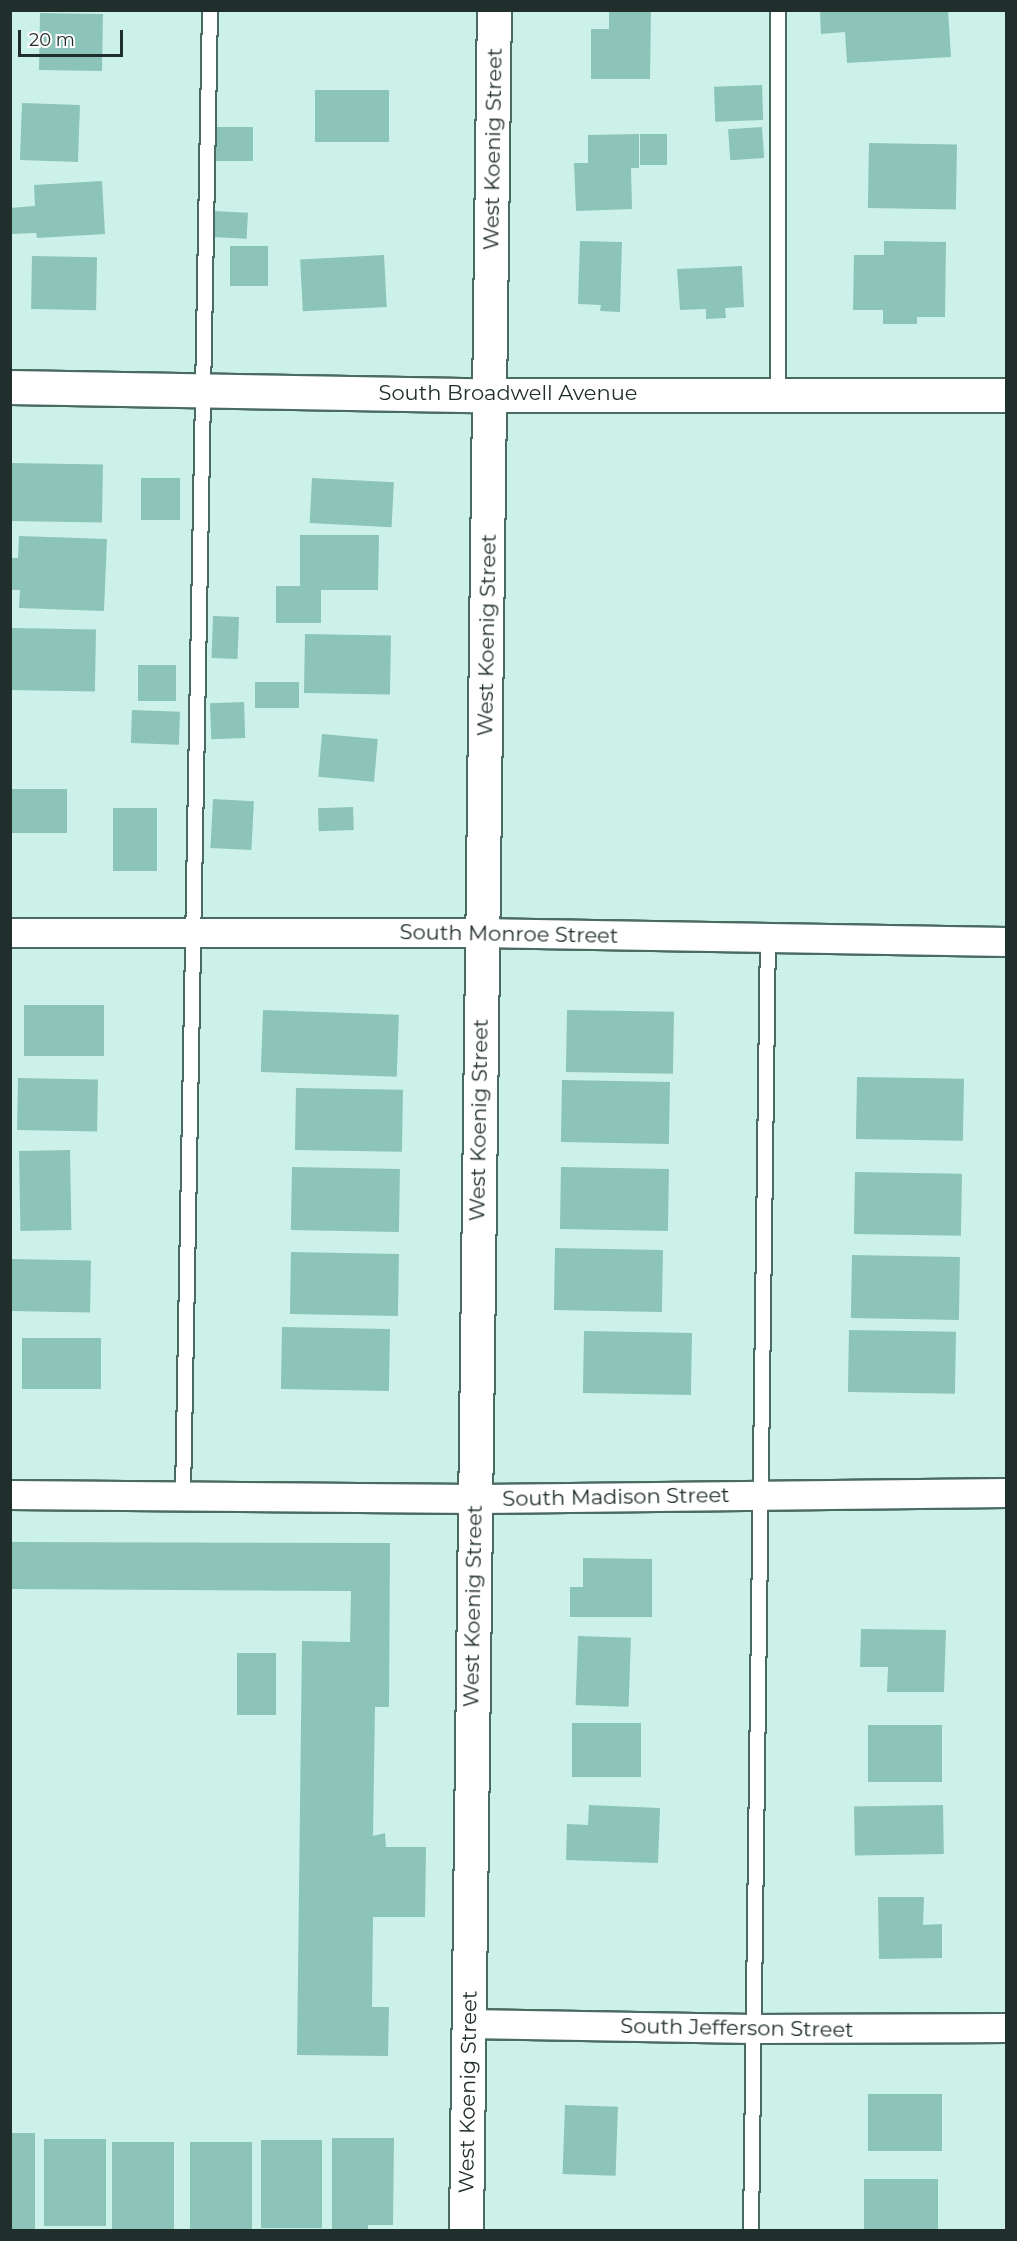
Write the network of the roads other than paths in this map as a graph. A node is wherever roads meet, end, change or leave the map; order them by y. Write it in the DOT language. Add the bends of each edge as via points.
graph roads {
  1 [pos="210,10"];
  2 [pos="494,10"];
  3 [pos="778,10"];
  4 [pos="10,387"];
  5 [pos="205,389"];
  6 [pos="490,395"];
  7 [pos="778,395"];
  8 [pos="1006,395"];
  9 [pos="10,933"];
  10 [pos="194,933"];
  11 [pos="482,933"];
  12 [pos="768,938"];
  13 [pos="1006,942"];
  14 [pos="1006,1493"];
  15 [pos="10,1494"];
  16 [pos="183,1496"];
  17 [pos="760,1496"];
  18 [pos="475,1498"];
  19 [pos="468,2024"];
  20 [pos="1006,2028"];
  21 [pos="753,2029"];
  22 [pos="466,2230"];
  23 [pos="751,2230"];
  1 -- 5 [label="lane"];
  2 -- 6 [label="street, West Koenig Street"];
  3 -- 7 [label="lane"];
  4 -- 5 [label="street, South Broadwell Avenue"];
  5 -- 6 [label="street, South Broadwell Avenue"];
  5 -- 10 [label="lane"];
  6 -- 7 [label="street, South Broadwell Avenue"];
  6 -- 11 [label="street, West Koenig Street"];
  7 -- 8 [label="street, South Broadwell Avenue"];
  9 -- 10 [label="street, South Monroe Street"];
  10 -- 11 [label="street, South Monroe Street"];
  10 -- 16 [label="lane"];
  11 -- 12 [label="street, South Monroe Street"];
  11 -- 18 [label="street, West Koenig Street"];
  12 -- 13 [label="street, South Monroe Street"];
  12 -- 17 [label="lane"];
  14 -- 17 [label="street, South Madison Street"];
  15 -- 16 [label="street, South Madison Street"];
  16 -- 18 [label="street, South Madison Street"];
  17 -- 18 [label="street, South Madison Street"];
  17 -- 21 [label="lane"];
  18 -- 19 [label="street, West Koenig Street"];
  19 -- 21 [label="street, South Jefferson Street"];
  19 -- 22 [label="street, West Koenig Street"];
  20 -- 21 [label="street, South Jefferson Street"];
  21 -- 23 [label="lane"];
}
